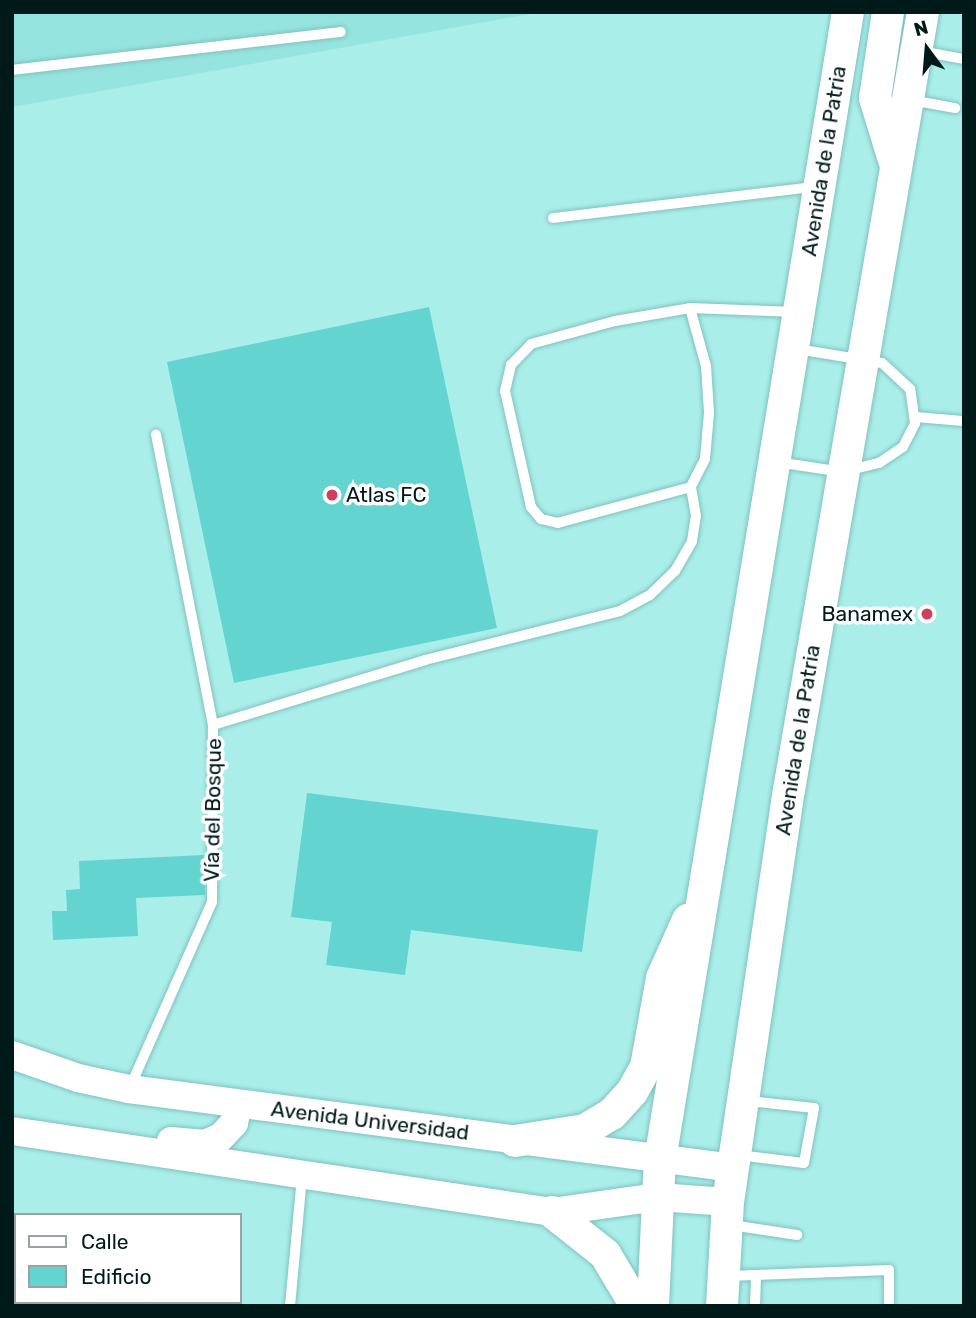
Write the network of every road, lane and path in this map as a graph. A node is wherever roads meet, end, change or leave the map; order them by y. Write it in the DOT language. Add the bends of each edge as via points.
graph roads {
  1 [pos="848,12"];
  2 [pos="888,12"];
  3 [pos="923,12"];
  4 [pos="341,32"];
  5 [pos="916,51"];
  6 [pos="964,59"];
  7 [pos="12,70"];
  8 [pos="907,99"];
  9 [pos="955,108"];
  10 [pos="895,165"];
  11 [pos="821,186"];
  12 [pos="553,218"];
  13 [pos="690,308"];
  14 [pos="800,312"];
  15 [pos="794,348"];
  16 [pos="863,358"];
  17 [pos="915,417"];
  18 [pos="964,421"];
  19 [pos="156,435"];
  20 [pos="773,461"];
  21 [pos="842,472"];
  22 [pos="691,488"];
  23 [pos="214,725"];
  24 [pos="702,898"];
  25 [pos="12,1055"];
  26 [pos="129,1089"];
  27 [pos="741,1100"];
  28 [pos="238,1104"];
  29 [pos="12,1131"];
  30 [pos="50,1140"];
  31 [pos="515,1141"];
  32 [pos="660,1160"];
  33 [pos="734,1161"];
  34 [pos="303,1176"];
  35 [pos="658,1197"];
  36 [pos="552,1212"];
  37 [pos="727,1213"];
  38 [pos="797,1235"];
  39 [pos="756,1275"];
  40 [pos="723,1291"];
  41 [pos="290,1306"];
  42 [pos="636,1306"];
  43 [pos="653,1306"];
  44 [pos="755,1306"];
  45 [pos="889,1306"];
  1 -- 11 [label="main road, Avenida de la Patria"];
  2 -- 10 [label="main road" via="875,99"];
  3 -- 5 [label="main road, Avenida de la Patria"];
  4 -- 7 [label="lane"];
  5 -- 6 [label="lane"];
  5 -- 8 [label="main road, Avenida de la Patria"];
  8 -- 9 [label="lane"];
  8 -- 10 [label="main road, Avenida de la Patria"];
  10 -- 16 [label="main road, Avenida de la Patria"];
  11 -- 12 [label="lane"];
  11 -- 14 [label="main road, Avenida de la Patria"];
  13 -- 14 [label="lane"];
  13 -- 22 [label="lane" via="706,366 709,413 705,459"];
  13 -- 22 [label="lane" via="615,321 531,344 511,365 505,391 531,507 541,519 558,523"];
  14 -- 15 [label="main road, Avenida de la Patria"];
  15 -- 16 [label="lane"];
  15 -- 20 [label="main road, Avenida de la Patria"];
  16 -- 17 [label="lane" via="882,363 910,389"];
  16 -- 21 [label="main road, Avenida de la Patria"];
  17 -- 18 [label="lane"];
  17 -- 21 [label="lane" via="903,447 879,463"];
  19 -- 23 [label="lane, Vía del Bosque"];
  20 -- 21 [label="lane"];
  20 -- 24 [label="main road, Avenida de la Patria"];
  21 -- 27 [label="main road, Avenida de la Patria"];
  22 -- 23 [label="lane" via="696,516 692,541 675,571 650,594 620,611 425,660"];
  23 -- 26 [label="lane, Vía del Bosque" via="212,902"];
  24 -- 31 [label="main road" via="662,978 646,1067 632,1093 612,1114 585,1130"];
  24 -- 32 [label="main road, Avenida de la Patria"];
  25 -- 26 [label="main road, Avenida Universidad" via="78,1078"];
  26 -- 28 [label="main road, Avenida Universidad"];
  27 -- 33 [label="main road, Avenida de la Patria"];
  27 -- 33 [label="lane" via="814,1108 804,1163"];
  28 -- 30 [label="main road" via="228,1131 205,1144 103,1133"];
  28 -- 31 [label="main road, Avenida Universidad"];
  29 -- 30 [label="main road"];
  30 -- 34 [label="main road"];
  31 -- 32 [label="main road, Avenida Universidad"];
  32 -- 33 [label="main road, Avenida Universidad"];
  32 -- 35 [label="main road, Avenida de la Patria"];
  33 -- 37 [label="main road, Avenida de la Patria"];
  34 -- 36 [label="main road"];
  34 -- 41 [label="lane"];
  35 -- 36 [label="main road"];
  35 -- 37 [label="main road"];
  35 -- 43 [label="main road, Avenida de la Patria"];
  36 -- 42 [label="main road" via="605,1254"];
  37 -- 38 [label="lane"];
  37 -- 40 [label="main road, Avenida de la Patria"];
  39 -- 40 [label="lane"];
  39 -- 44 [label="lane"];
  39 -- 45 [label="lane" via="889,1270"];
}
